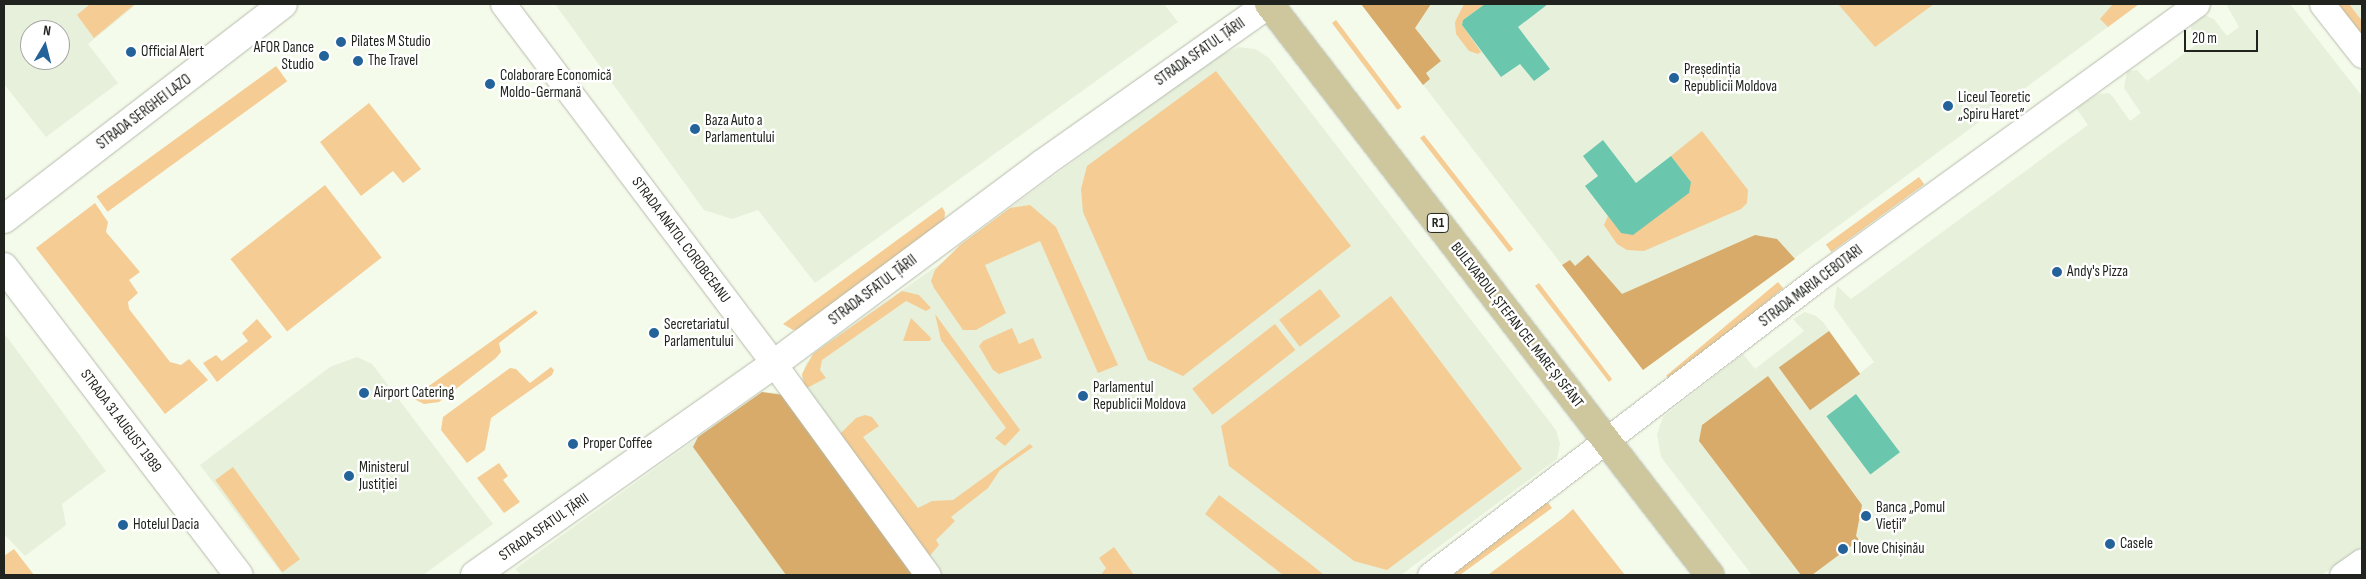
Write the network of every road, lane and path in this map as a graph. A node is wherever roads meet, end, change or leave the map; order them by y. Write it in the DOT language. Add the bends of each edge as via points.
graph roads {
  1 [pos="283,4"];
  2 [pos="503,4"];
  3 [pos="1269,4"];
  4 [pos="2197,4"];
  5 [pos="2322,4"];
  6 [pos="2362,55"];
  7 [pos="4,218"];
  8 [pos="4,267"];
  9 [pos="774,364"];
  10 [pos="1607,442"];
  11 [pos="2362,561"];
  12 [pos="239,575"];
  13 [pos="475,575"];
  14 [pos="928,575"];
  15 [pos="1430,575"];
  16 [pos="1710,575"];
  17 [pos="2342,575"];
  1 -- 7 [label="main road, STRADA SERGHEI LAZO"];
  2 -- 9 [label="street, STRADA ANATOL COROBCEANU"];
  3 -- 9 [label="main road, STRADA SFATUL ȚĂRII" via="1042,164"];
  3 -- 10 [label="main road, BULEVARDUL ȘTEFAN CEL MARE ȘI SFÂNT / R1"];
  4 -- 10 [label="street, STRADA MARIA CEBOTARI" via="1821,276"];
  5 -- 6 [label="street"];
  8 -- 12 [label="main road, STRADA 31 AUGUST 1989"];
  9 -- 13 [label="main road, STRADA SFATUL ȚĂRII"];
  9 -- 14 [label="street, STRADA ANATOL COROBCEANU"];
  10 -- 15 [label="street, STRADA MARIA CEBOTARI"];
  10 -- 16 [label="main road, BULEVARDUL ȘTEFAN CEL MARE ȘI SFÂNT / R1"];
  11 -- 17 [label="street"];
}
